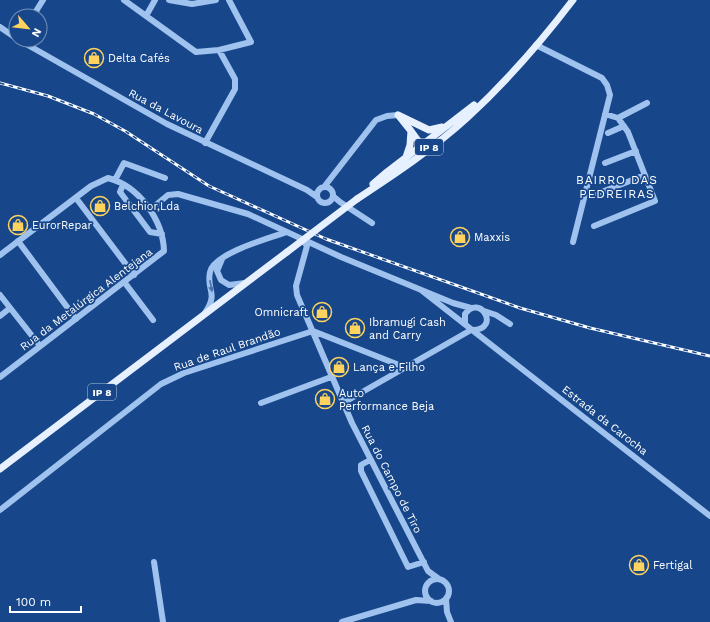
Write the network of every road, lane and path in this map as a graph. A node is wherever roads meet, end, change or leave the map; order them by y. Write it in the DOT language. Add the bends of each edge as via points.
graph roads {
  1 [pos="124,0"];
  2 [pos="155,0"];
  3 [pos="169,0"];
  4 [pos="216,0"];
  5 [pos="228,0"];
  6 [pos="572,0"];
  7 [pos="146,16"];
  8 [pos="536,45"];
  9 [pos="33,48"];
  10 [pos="219,50"];
  11 [pos="496,88"];
  12 [pos="647,103"];
  13 [pos="605,114"];
  14 [pos="398,115"];
  15 [pos="618,118"];
  16 [pos="452,122"];
  17 [pos="418,125"];
  18 [pos="624,126"];
  19 [pos="411,131"];
  20 [pos="608,133"];
  21 [pos="424,142"];
  22 [pos="205,143"];
  23 [pos="432,146"];
  24 [pos="636,151"];
  25 [pos="406,157"];
  26 [pos="414,158"];
  27 [pos="605,163"];
  28 [pos="645,175"];
  29 [pos="165,178"];
  30 [pos="115,180"];
  31 [pos="123,185"];
  32 [pos="326,194"];
  33 [pos="594,196"];
  34 [pos="76,198"];
  35 [pos="357,199"];
  36 [pos="151,209"];
  37 [pos="372,223"];
  38 [pos="594,226"];
  39 [pos="287,232"];
  40 [pos="162,234"];
  41 [pos="302,239"];
  42 [pos="18,242"];
  43 [pos="574,242"];
  44 [pos="0,255"];
  45 [pos="222,259"];
  46 [pos="134,275"];
  47 [pos="124,283"];
  48 [pos="247,283"];
  49 [pos="421,290"];
  50 [pos="0,295"];
  51 [pos="453,303"];
  52 [pos="10,308"];
  53 [pos="471,308"];
  54 [pos="448,310"];
  55 [pos="484,312"];
  56 [pos="203,315"];
  57 [pos="0,316"];
  58 [pos="76,319"];
  59 [pos="153,320"];
  60 [pos="502,320"];
  61 [pos="465,322"];
  62 [pos="486,324"];
  63 [pos="510,324"];
  64 [pos="472,330"];
  65 [pos="312,332"];
  66 [pos="461,335"];
  67 [pos="488,341"];
  68 [pos="40,346"];
  69 [pos="404,367"];
  70 [pos="331,376"];
  71 [pos="0,377"];
  72 [pos="262,403"];
  73 [pos="343,403"];
  74 [pos="370,460"];
  75 [pos="0,468"];
  76 [pos="0,510"];
  77 [pos="710,516"];
  78 [pos="154,562"];
  79 [pos="424,562"];
  80 [pos="428,571"];
  81 [pos="439,579"];
  82 [pos="427,587"];
  83 [pos="446,599"];
  84 [pos="416,600"];
  85 [pos="433,602"];
  86 [pos="447,612"];
  87 [pos="164,622"];
  88 [pos="342,622"];
  89 [pos="450,622"];
  1 -- 7 [label="street"];
  2 -- 7 [label="street"];
  3 -- 4 [label="street" via="192,4"];
  5 -- 10 [label="street" via="251,42"];
  6 -- 8 [label="main road, IP 8"];
  7 -- 10 [label="street" via="196,52"];
  8 -- 11 [label="main road, IP 8"];
  8 -- 13 [label="street" via="602,78 610,96"];
  9 -- 22 [label="street, Rua da Lavoura"];
  10 -- 22 [label="street" via="234,79 235,89"];
  11 -- 16 [label="main road, IP 8"];
  11 -- 23 [label="main road, IP 8" via="467,118"];
  12 -- 15 [label="street"];
  13 -- 15 [label="street"];
  13 -- 43 [label="street"];
  14 -- 17 [label="main road"];
  14 -- 19 [label="main road"];
  14 -- 32 [label="street" via="376,120 333,177"];
  15 -- 18 [label="street"];
  16 -- 17 [label="main road" via="429,130"];
  16 -- 21 [label="main road, IP 8"];
  17 -- 21 [label="main road" via="426,137"];
  18 -- 20 [label="street"];
  18 -- 24 [label="street"];
  19 -- 21 [label="main road" via="419,142"];
  19 -- 25 [label="main road"];
  21 -- 23 [label="main road"];
  21 -- 25 [label="main road, IP 8"];
  21 -- 26 [label="main road" via="425,147"];
  22 -- 32 [label="street, Rua da Lavoura" via="307,190"];
  23 -- 26 [label="main road, IP 8"];
  24 -- 27 [label="street"];
  24 -- 28 [label="street"];
  25 -- 35 [label="main road, IP 8"];
  26 -- 35 [label="main road, IP 8"];
  28 -- 33 [label="street"];
  28 -- 38 [label="street" via="655,201"];
  29 -- 30 [label="street" via="124,163"];
  30 -- 31 [label="street"];
  30 -- 34 [label="street" via="108,178 91,186"];
  31 -- 36 [label="street"];
  31 -- 40 [label="street" via="120,192 150,232"];
  32 -- 37 [label="street, Rua da Lavoura"];
  34 -- 42 [label="street"];
  34 -- 46 [label="street"];
  35 -- 48 [label="main road, IP 8, bridge"];
  36 -- 39 [label="street" via="168,195 178,194 244,212"];
  36 -- 40 [label="street"];
  39 -- 41 [label="street"];
  39 -- 45 [label="street" via="233,252"];
  40 -- 46 [label="street, Rua da Metalúrgica Alentejana" via="164,252"];
  41 -- 49 [label="street"];
  41 -- 65 [label="street, Rua do Campo de Tiro" via="307,246 296,291"];
  42 -- 44 [label="street"];
  42 -- 58 [label="street"];
  45 -- 48 [label="street" via="218,271 221,280 229,285"];
  45 -- 56 [label="street, one-way" via="212,268 212,299"];
  46 -- 47 [label="street, Rua da Metalúrgica Alentejana"];
  47 -- 58 [label="street, Rua da Metalúrgica Alentejana"];
  47 -- 59 [label="street"];
  48 -- 56 [label="main road, IP 8"];
  49 -- 51 [label="street"];
  49 -- 54 [label="street"];
  50 -- 52 [label="street"];
  51 -- 53 [label="street"];
  51 -- 54 [label="street"];
  51 -- 61 [label="street"];
  52 -- 57 [label="street"];
  52 -- 68 [label="street"];
  53 -- 55 [label="street" via="478,308"];
  53 -- 61 [label="street"];
  54 -- 61 [label="street"];
  55 -- 60 [label="street" via="494,314"];
  55 -- 62 [label="street"];
  56 -- 75 [label="main road, IP 8"];
  58 -- 68 [label="street, Rua da Metalúrgica Alentejana"];
  60 -- 62 [label="street"];
  60 -- 63 [label="street"];
  61 -- 64 [label="street"];
  61 -- 66 [label="street"];
  62 -- 64 [label="street" via="479,330"];
  62 -- 67 [label="street" via="485,334"];
  64 -- 66 [label="street"];
  64 -- 67 [label="street, Estrada da Carocha"];
  65 -- 69 [label="street"];
  65 -- 70 [label="street, Rua do Campo de Tiro"];
  65 -- 76 [label="street, Rua de Raul Brandão" via="184,373 161,384"];
  66 -- 69 [label="street"];
  67 -- 77 [label="street, Estrada da Carocha"];
  68 -- 71 [label="street, Rua da Metalúrgica Alentejana"];
  69 -- 73 [label="street"];
  70 -- 72 [label="street"];
  70 -- 73 [label="street, Rua do Campo de Tiro"];
  73 -- 74 [label="street, Rua do Campo de Tiro"];
  74 -- 79 [label="street, Rua do Campo de Tiro"];
  74 -- 79 [label="street" via="361,465 361,471 408,567"];
  78 -- 87 [label="street"];
  79 -- 80 [label="street, Rua do Campo de Tiro"];
  80 -- 81 [label="street"];
  80 -- 82 [label="street"];
  81 -- 82 [label="street"];
  81 -- 83 [label="street" via="448,586"];
  82 -- 84 [label="street"];
  82 -- 85 [label="street" via="426,595"];
  83 -- 85 [label="street" via="442,602"];
  83 -- 86 [label="street"];
  84 -- 85 [label="street"];
  84 -- 88 [label="street"];
  85 -- 86 [label="street"];
  86 -- 89 [label="street"];
}
